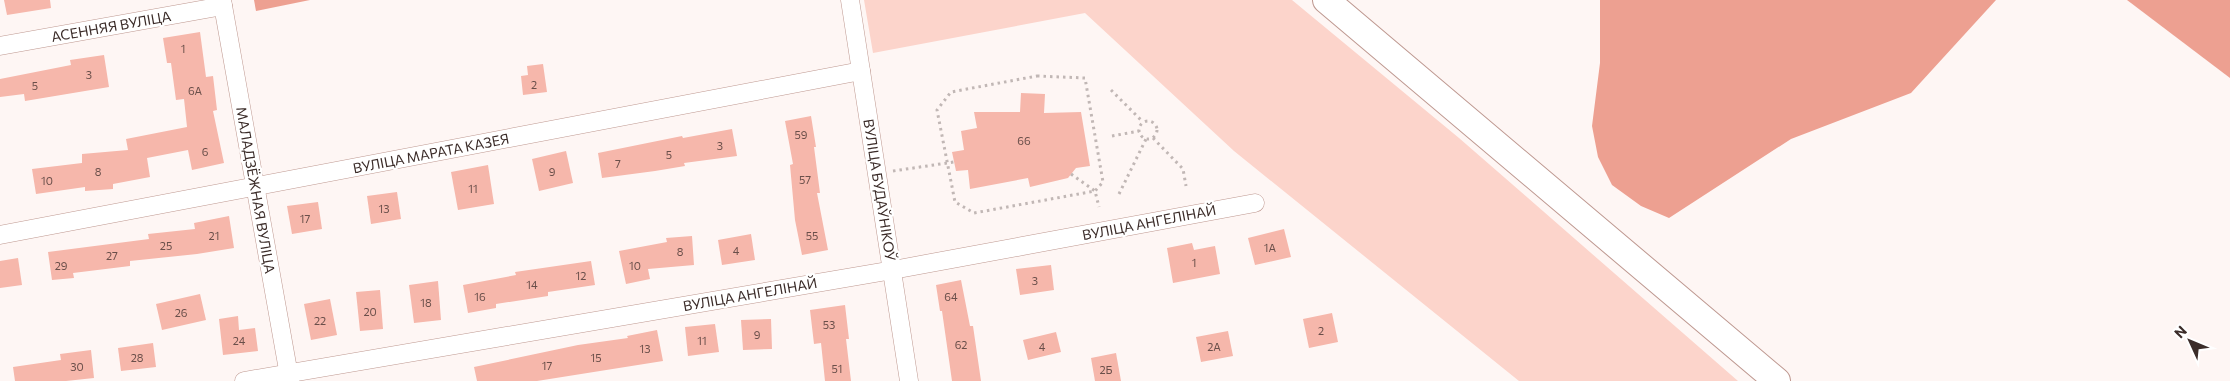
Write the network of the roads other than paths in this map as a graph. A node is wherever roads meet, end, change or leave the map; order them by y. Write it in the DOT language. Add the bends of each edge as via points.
graph roads {
  1 [pos="850,0"];
  2 [pos="1326,0"];
  3 [pos="222,3"];
  4 [pos="0,46"];
  5 [pos="861,71"];
  6 [pos="256,186"];
  7 [pos="1255,203"];
  8 [pos="0,235"];
  9 [pos="892,270"];
  10 [pos="290,377"];
  11 [pos="244,381"];
  12 [pos="909,381"];
  13 [pos="1777,381"];
  1 -- 5 [label="street, ВУЛІЦА БУДАЎНІКОЎ"];
  2 -- 13 [label="highway"];
  3 -- 4 [label="street, АСЕННЯЯ ВУЛІЦА"];
  3 -- 6 [label="street, МАЛАДЗЁЖНАЯ ВУЛІЦА"];
  5 -- 6 [label="street, ВУЛІЦА МАРАТА КАЗЕЯ"];
  5 -- 9 [label="street, ВУЛІЦА БУДАЎНІКОЎ"];
  6 -- 8 [label="street, ВУЛІЦА МАРАТА КАЗЕЯ"];
  6 -- 10 [label="street, МАЛАДЗЁЖНАЯ ВУЛІЦА"];
  7 -- 9 [label="street, ВУЛІЦА АНГЕЛІНАЙ"];
  9 -- 10 [label="street, ВУЛІЦА АНГЕЛІНАЙ"];
  9 -- 12 [label="street, ВУЛІЦА БУДАЎНІКОЎ"];
  10 -- 11 [label="street, ВУЛІЦА АНГЕЛІНАЙ"];
}
